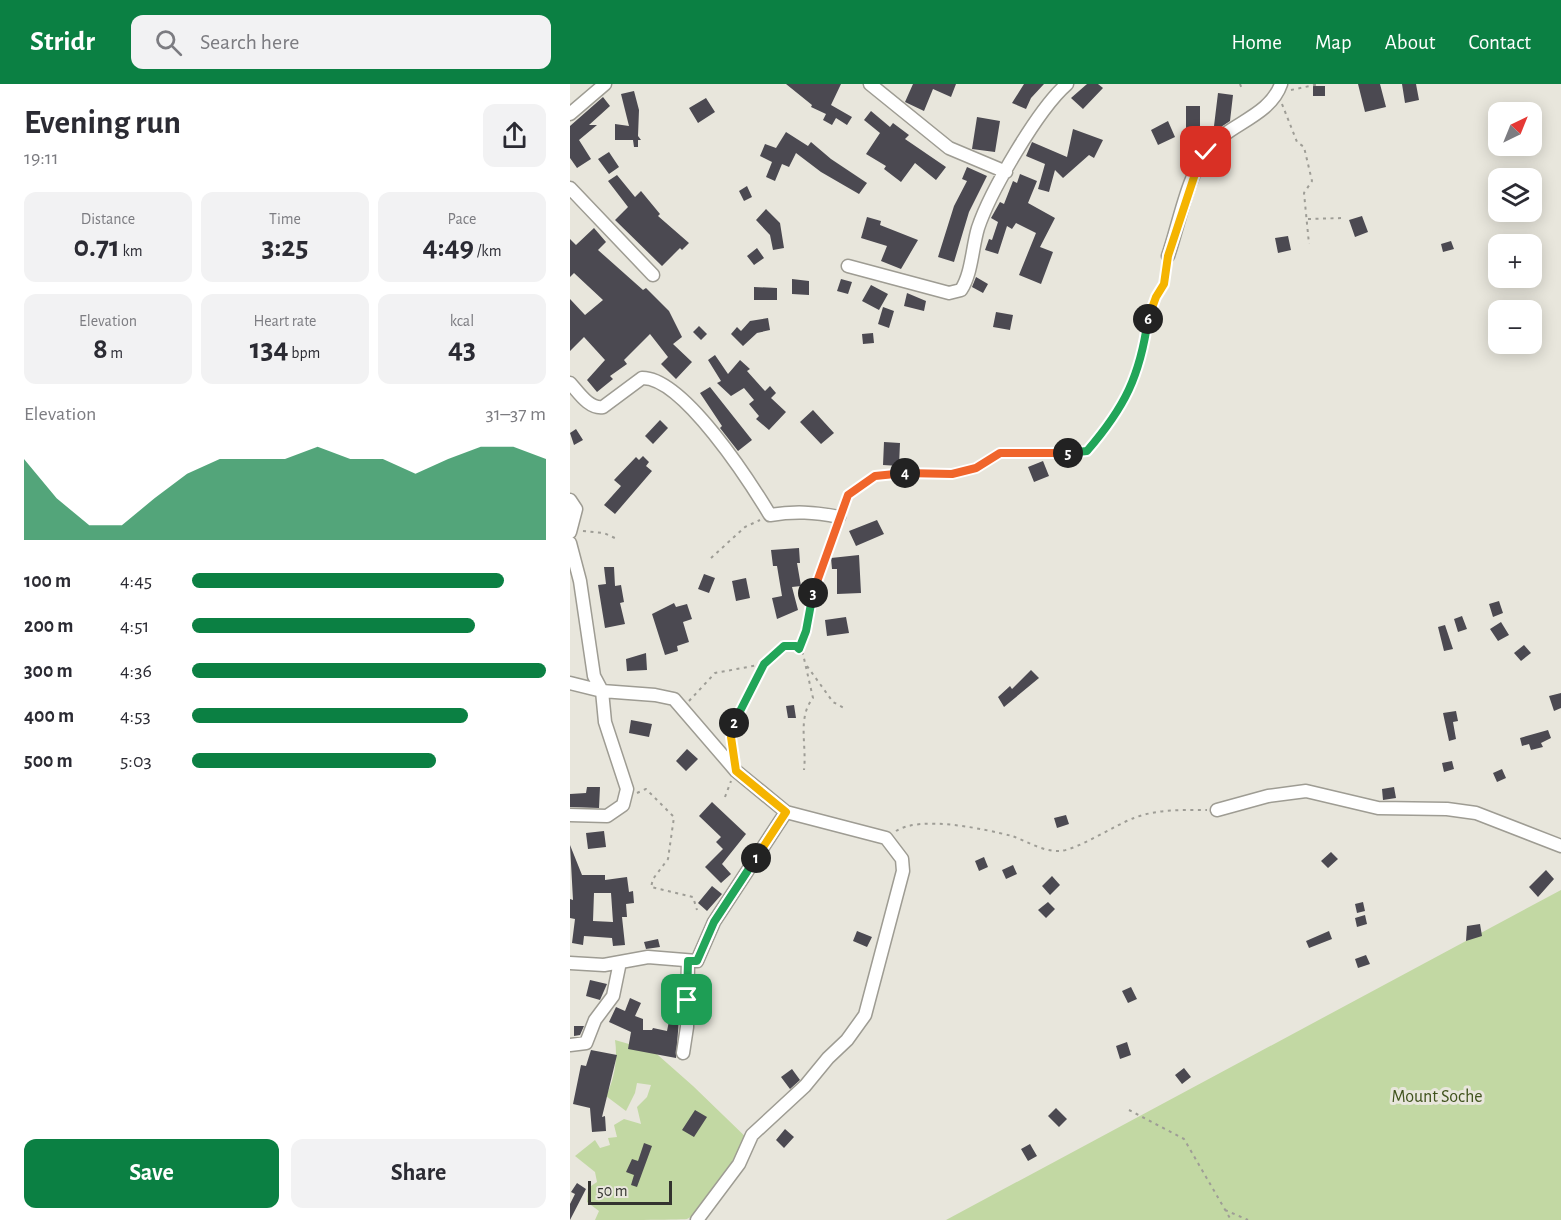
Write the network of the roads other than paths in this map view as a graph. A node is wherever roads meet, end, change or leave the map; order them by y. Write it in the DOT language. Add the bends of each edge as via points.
graph roads {
  1 [pos="605,84"];
  2 [pos="870,84"];
  3 [pos="1067,84"];
  4 [pos="1279,88"];
  5 [pos="570,114"];
  6 [pos="1006,172"];
  7 [pos="570,188"];
  8 [pos="1168,256"];
  9 [pos="848,266"];
  10 [pos="653,275"];
  11 [pos="570,383"];
  12 [pos="570,500"];
  13 [pos="839,517"];
  14 [pos="573,536"];
  15 [pos="570,683"];
  16 [pos="602,691"];
  17 [pos="1217,810"];
  18 [pos="786,812"];
  19 [pos="570,815"];
  20 [pos="1561,846"];
  21 [pos="688,961"];
  22 [pos="620,962"];
  23 [pos="570,963"];
  24 [pos="570,1045"];
  25 [pos="683,1053"];
  26 [pos="711,1201"];
  27 [pos="697,1220"];
  28 [pos="709,1220"];
  1 -- 5 [label="street"];
  2 -- 6 [label="street" via="949,148"];
  3 -- 6 [label="street" via="1039,118"];
  4 -- 8 [label="street" via="1257,113 1218,139 1206,152"];
  6 -- 9 [label="street" via="979,226 961,290 950,293"];
  7 -- 10 [label="street"];
  11 -- 13 [label="street" via="597,408 642,378 660,382 719,439 770,515 812,511"];
  12 -- 14 [label="street" via="576,509"];
  14 -- 16 [label="street" via="594,676"];
  15 -- 16 [label="street"];
  16 -- 18 [label="street" via="665,696 683,707 736,771"];
  16 -- 19 [label="street" via="605,722 627,789 626,798 623,805 607,816"];
  17 -- 20 [label="street" via="1268,796 1306,791 1377,808 1476,813"];
  18 -- 21 [label="street" via="714,922 701,956 697,961"];
  18 -- 26 [label="street" via="886,838 897,849 903,871 865,1015 805,1086 752,1135 739,1164"];
  21 -- 22 [label="street" via="648,957"];
  21 -- 25 [label="street"];
  22 -- 23 [label="street"];
  22 -- 24 [label="street" via="614,996 595,1020 590,1038 586,1043"];
  26 -- 27 [label="street"];
  26 -- 28 [label="street"];
}
